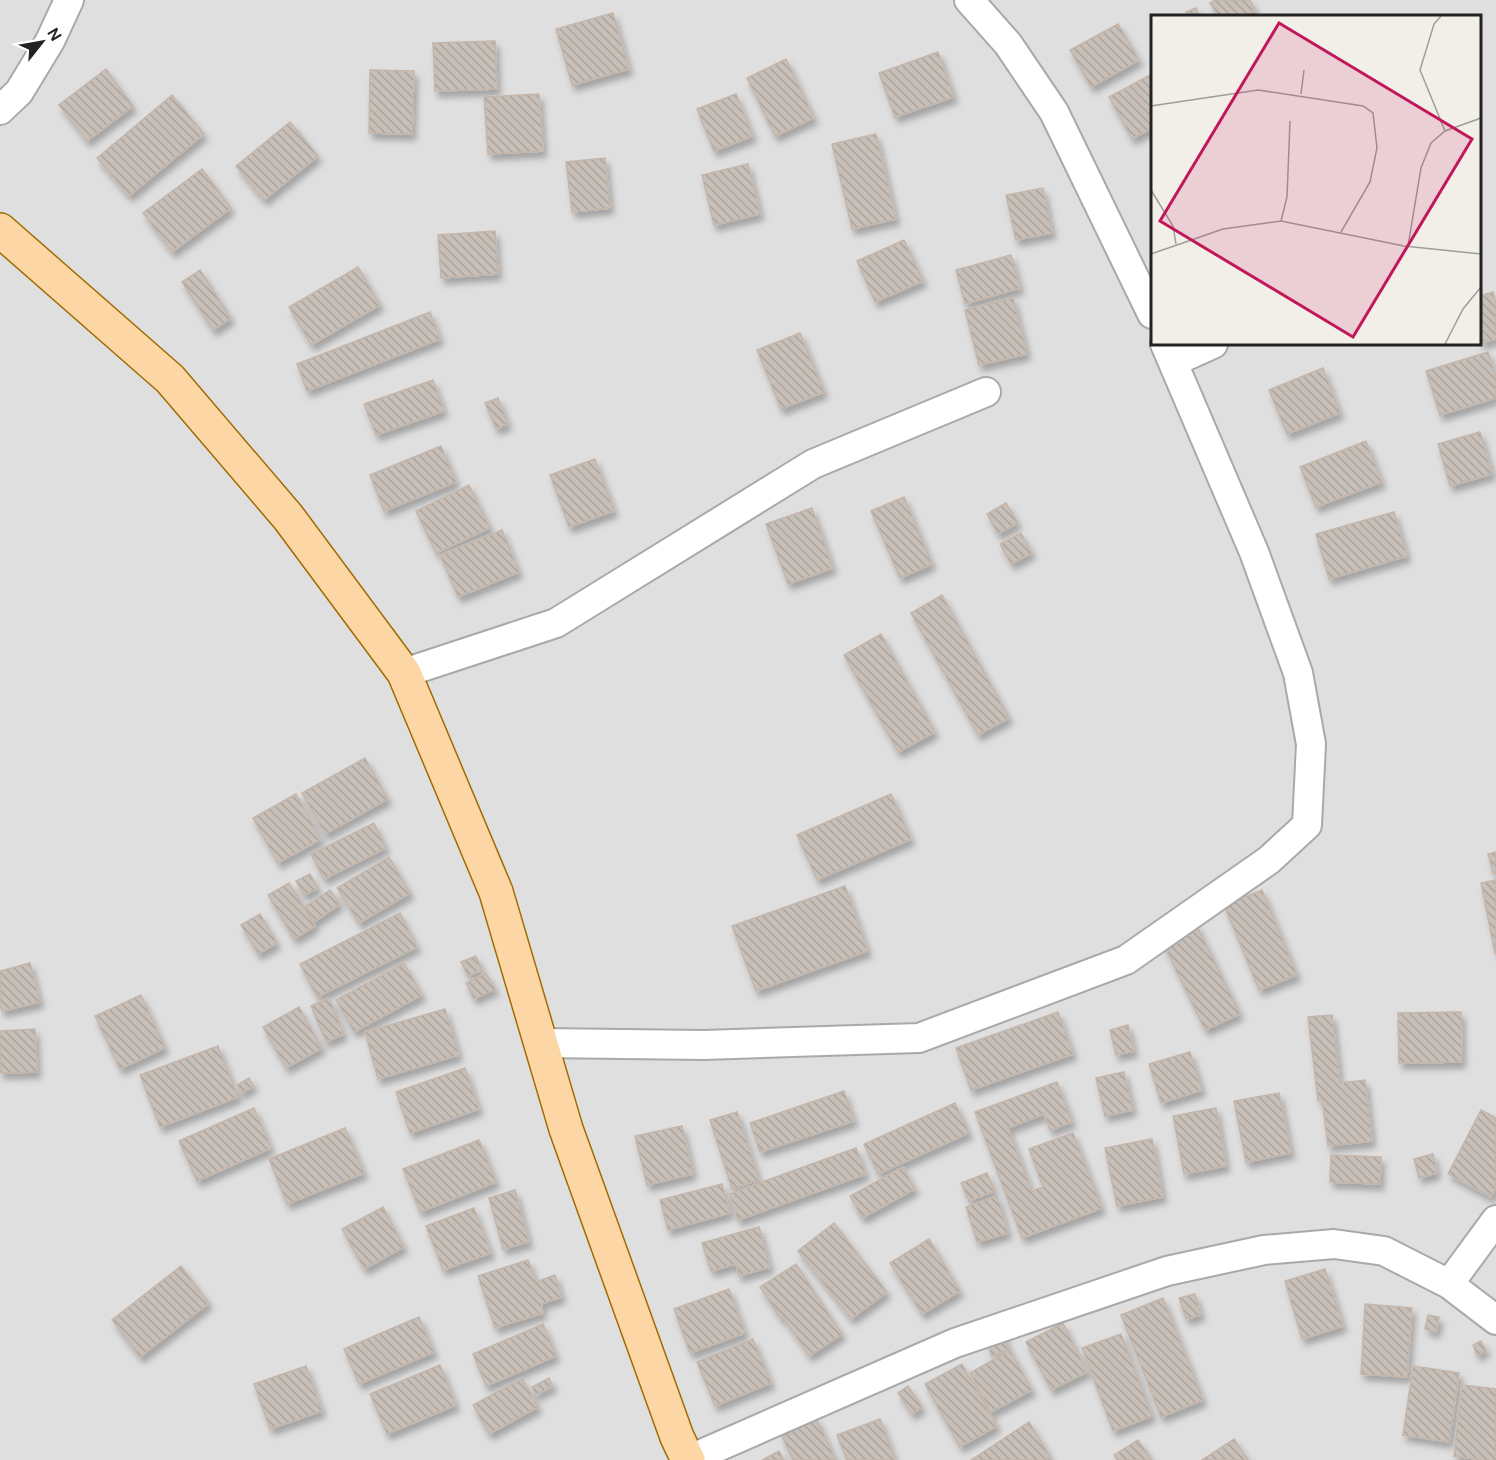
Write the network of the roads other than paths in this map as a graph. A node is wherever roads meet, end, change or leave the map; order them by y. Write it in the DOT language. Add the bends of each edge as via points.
graph roads {
  1 [pos="69,0"];
  2 [pos="969,0"];
  3 [pos="0,110"];
  4 [pos="0,230"];
  5 [pos="1151,312"];
  6 [pos="1208,345"];
  7 [pos="1169,352"];
  8 [pos="986,392"];
  9 [pos="404,673"];
  10 [pos="541,1043"];
  11 [pos="1496,1220"];
  12 [pos="1449,1284"];
  13 [pos="1496,1320"];
  14 [pos="688,1460"];
  1 -- 3 [label="street" via="50,42 19,93"];
  2 -- 5 [label="street" via="1008,44 1054,112"];
  4 -- 9 [label="main road" via="170,379 288,517"];
  6 -- 7 [label="street"];
  7 -- 10 [label="street" via="1254,552 1298,673 1311,744 1307,825 1269,860 1126,960 919,1038 704,1045"];
  8 -- 9 [label="street" via="813,464 556,623"];
  9 -- 10 [label="main road" via="496,892"];
  10 -- 14 [label="main road" via="566,1129"];
  11 -- 12 [label="street"];
  12 -- 13 [label="street"];
  12 -- 14 [label="street" via="1384,1251 1334,1244 1264,1250 1167,1272 955,1343"];
}
